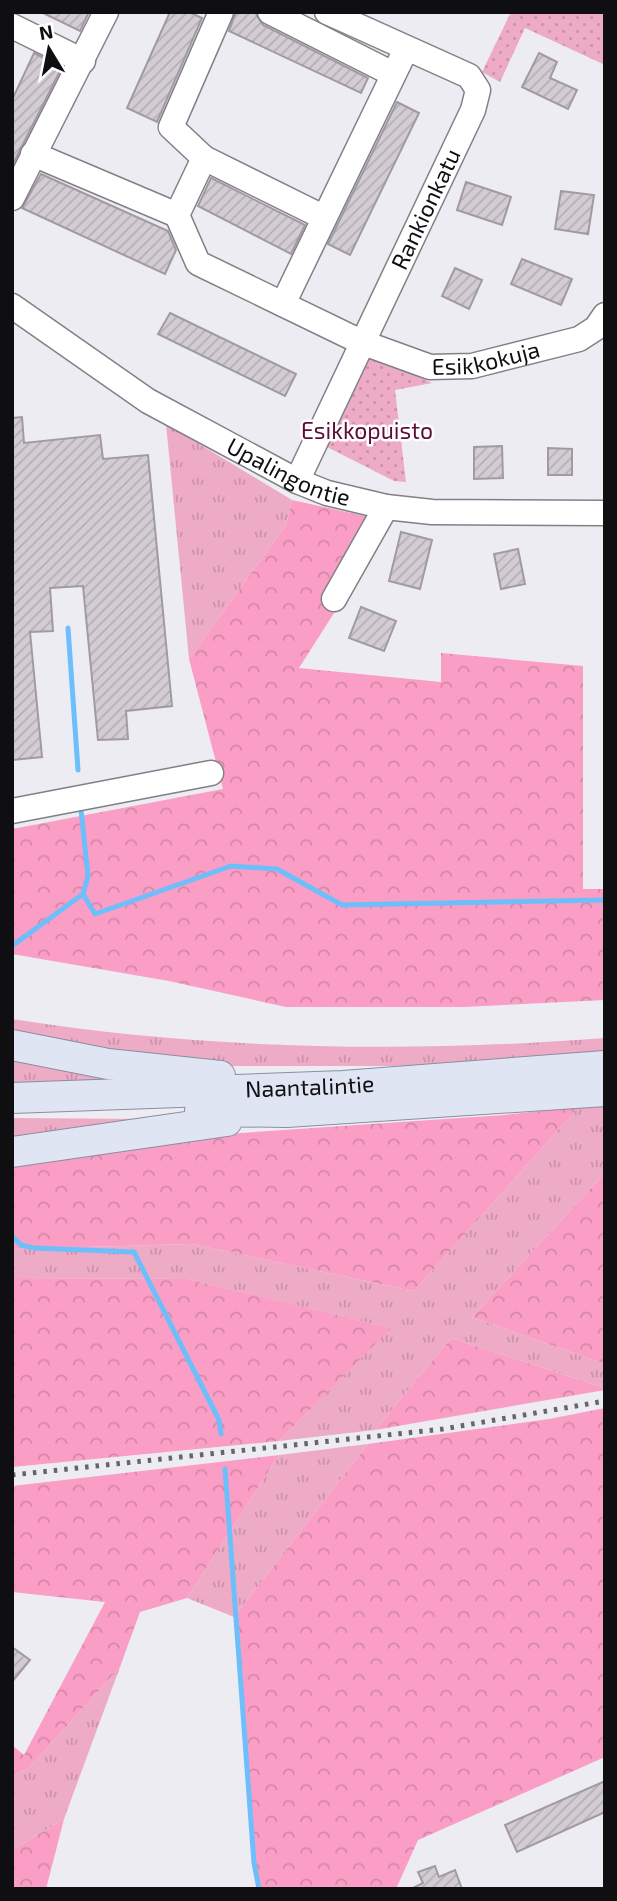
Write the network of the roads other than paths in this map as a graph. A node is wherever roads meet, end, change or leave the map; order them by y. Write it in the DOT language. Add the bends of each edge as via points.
graph roads {
  1 [pos="106,12"];
  2 [pos="221,12"];
  3 [pos="271,12"];
  4 [pos="327,12"];
  5 [pos="12,26"];
  6 [pos="406,49"];
  7 [pos="83,61"];
  8 [pos="393,74"];
  9 [pos="33,154"];
  10 [pos="204,158"];
  11 [pos="12,198"];
  12 [pos="177,215"];
  13 [pos="323,217"];
  14 [pos="284,304"];
  15 [pos="12,306"];
  16 [pos="605,315"];
  17 [pos="361,342"];
  18 [pos="297,481"];
  19 [pos="386,507"];
  20 [pos="605,513"];
  21 [pos="334,599"];
  22 [pos="211,773"];
  23 [pos="12,811"];
  24 [pos="12,1045"];
  25 [pos="605,1066"];
  26 [pos="343,1086"];
  27 [pos="605,1091"];
  28 [pos="12,1098"];
  29 [pos="12,1111"];
  30 [pos="288,1112"];
  31 [pos="12,1152"];
  1 -- 7 [label="street"];
  2 -- 10 [label="street" via="171,127"];
  3 -- 8 [label="street"];
  4 -- 6 [label="street, Rankionkatu"];
  5 -- 7 [label="street"];
  6 -- 8 [label="street"];
  6 -- 17 [label="street, Rankionkatu" via="469,76 475,81 477,98"];
  7 -- 9 [label="street"];
  8 -- 13 [label="street"];
  9 -- 11 [label="street"];
  9 -- 12 [label="street"];
  10 -- 12 [label="street"];
  10 -- 13 [label="street"];
  12 -- 14 [label="street, Esikkokuja" via="198,263"];
  13 -- 14 [label="street"];
  14 -- 17 [label="street, Esikkokuja"];
  15 -- 18 [label="street, Upalingontie" via="148,401"];
  16 -- 17 [label="street, Esikkokuja" via="579,339 472,366 429,367"];
  17 -- 18 [label="street, Rankionkatu"];
  18 -- 19 [label="street, Upalingontie" via="327,494"];
  19 -- 20 [label="street, Upalingontie" via="470,514"];
  19 -- 21 [label="street"];
  22 -- 23 [label="street"];
  24 -- 26 [label="main road" via="187,1074"];
  25 -- 26 [label="main road, Naantalintie"];
  26 -- 28 [label="main road, Naantalintie"];
  27 -- 30 [label="main road, Naantalintie"];
  29 -- 30 [label="main road, Naantalintie"];
  30 -- 31 [label="main road"];
}
